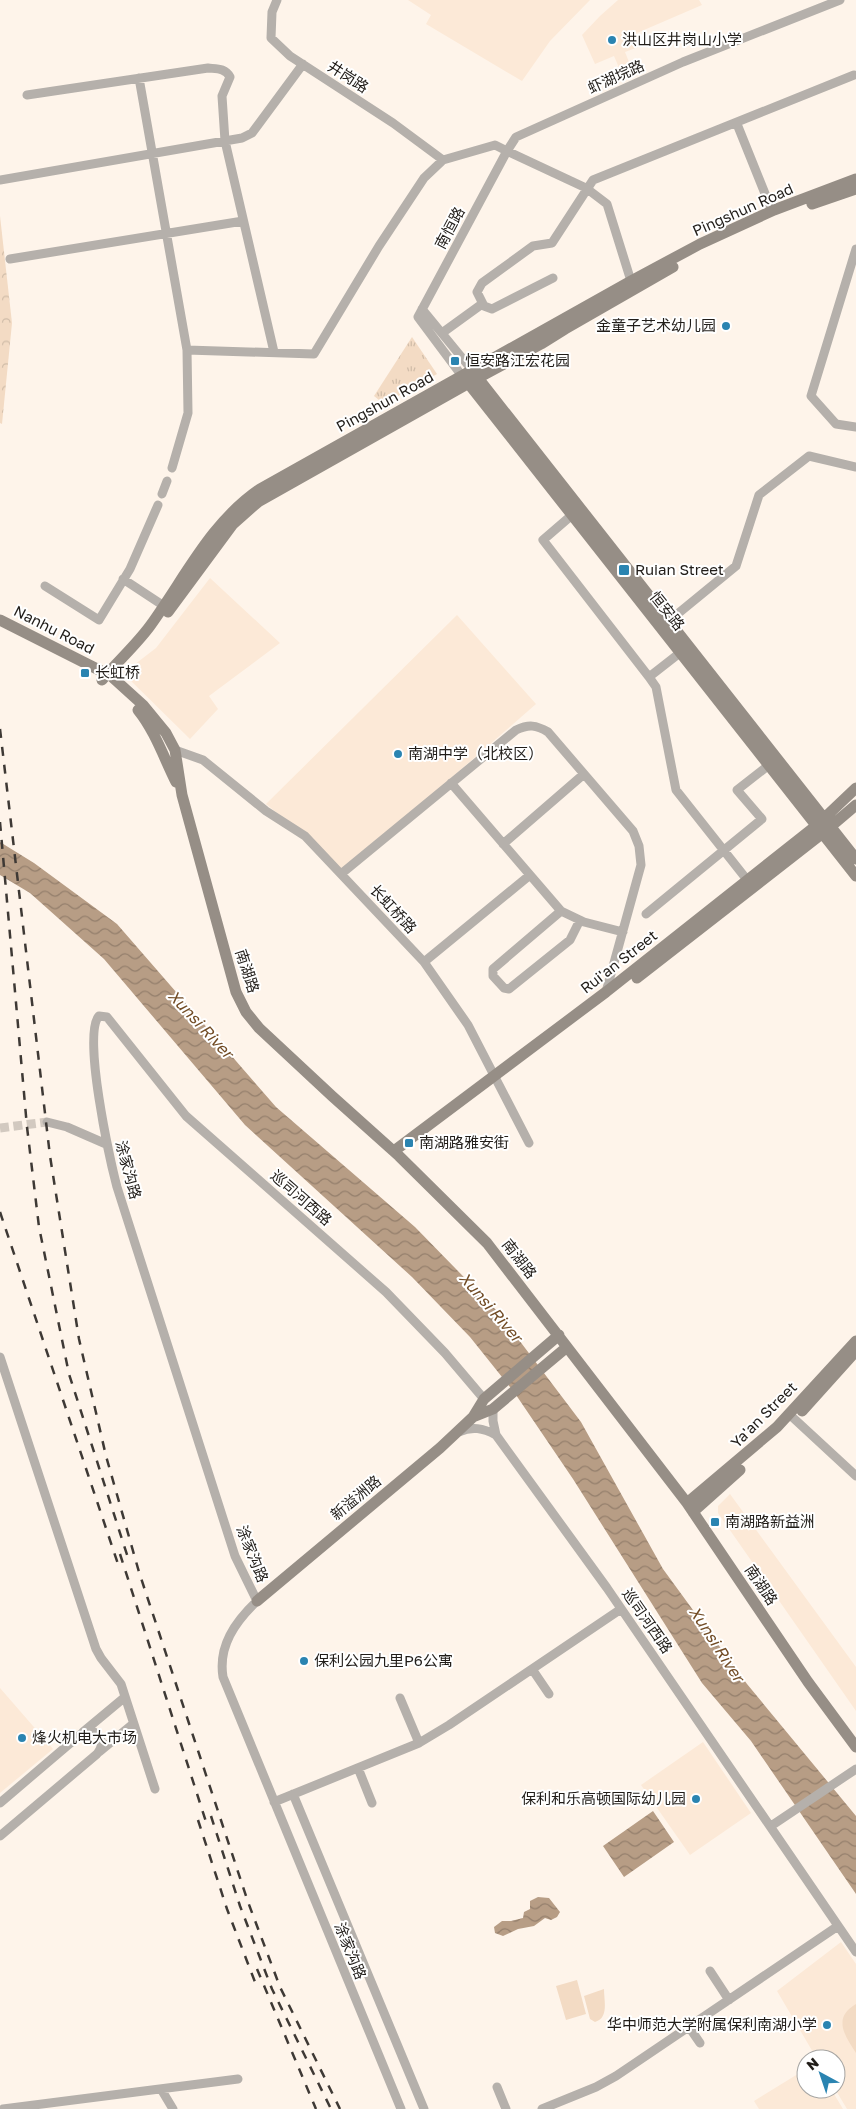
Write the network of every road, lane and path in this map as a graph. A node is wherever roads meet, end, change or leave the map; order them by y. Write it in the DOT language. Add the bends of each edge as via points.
graph roads {
  1 [pos="277,0"];
  2 [pos="840,0"];
  3 [pos="303,64"];
  4 [pos="854,75"];
  5 [pos="139,78"];
  6 [pos="28,95"];
  7 [pos="737,124"];
  8 [pos="225,141"];
  9 [pos="507,151"];
  10 [pos="151,154"];
  11 [pos="443,160"];
  12 [pos="0,180"];
  13 [pos="856,180"];
  14 [pos="586,188"];
  15 [pos="856,189"];
  16 [pos="772,211"];
  17 [pos="243,221"];
  18 [pos="165,234"];
  19 [pos="856,249"];
  20 [pos="10,259"];
  21 [pos="552,278"];
  22 [pos="631,281"];
  23 [pos="482,304"];
  24 [pos="420,313"];
  25 [pos="442,333"];
  26 [pos="187,350"];
  27 [pos="274,352"];
  28 [pos="470,377"];
  29 [pos="856,428"];
  30 [pos="856,467"];
  31 [pos="172,468"];
  32 [pos="167,481"];
  33 [pos="162,494"];
  34 [pos="158,505"];
  35 [pos="572,515"];
  36 [pos="123,579"];
  37 [pos="45,586"];
  38 [pos="164,606"];
  39 [pos="0,620"];
  40 [pos="665,624"];
  41 [pos="0,628"];
  42 [pos="681,652"];
  43 [pos="649,677"];
  44 [pos="107,678"];
  45 [pos="175,750"];
  46 [pos="769,765"];
  47 [pos="584,774"];
  48 [pos="451,784"];
  49 [pos="856,788"];
  50 [pos="182,795"];
  51 [pos="856,805"];
  52 [pos="824,826"];
  53 [pos="503,844"];
  54 [pos="724,850"];
  55 [pos="856,859"];
  56 [pos="341,874"];
  57 [pos="530,874"];
  58 [pos="856,876"];
  59 [pos="748,881"];
  60 [pos="561,911"];
  61 [pos="646,914"];
  62 [pos="580,920"];
  63 [pos="623,932"];
  64 [pos="424,962"];
  65 [pos="606,992"];
  66 [pos="103,1016"];
  67 [pos="497,1079"];
  68 [pos="48,1122"];
  69 [pos="529,1143"];
  70 [pos="106,1144"];
  71 [pos="397,1153"];
  72 [pos="559,1336"];
  73 [pos="856,1341"];
  74 [pos="568,1347"];
  75 [pos="856,1351"];
  76 [pos="0,1357"];
  77 [pos="484,1399"];
  78 [pos="493,1409"];
  79 [pos="473,1417"];
  80 [pos="792,1417"];
  81 [pos="455,1434"];
  82 [pos="496,1435"];
  83 [pos="856,1476"];
  84 [pos="690,1508"];
  85 [pos="257,1601"];
  86 [pos="621,1609"];
  87 [pos="532,1669"];
  88 [pos="549,1694"];
  89 [pos="125,1697"];
  90 [pos="400,1698"];
  91 [pos="133,1724"];
  92 [pos="81,1734"];
  93 [pos="419,1743"];
  94 [pos="856,1748"];
  95 [pos="97,1754"];
  96 [pos="358,1768"];
  97 [pos="854,1770"];
  98 [pos="155,1788"];
  99 [pos="293,1794"];
  100 [pos="1,1799"];
  101 [pos="274,1802"];
  102 [pos="372,1803"];
  103 [pos="771,1826"];
  104 [pos="0,1836"];
  105 [pos="838,1926"];
  106 [pos="856,1952"];
  107 [pos="710,1972"];
  108 [pos="729,2000"];
  109 [pos="689,2028"];
  110 [pos="700,2044"];
  111 [pos="238,2078"];
  112 [pos="497,2087"];
  113 [pos="161,2088"];
  114 [pos="3,2109"];
  115 [pos="172,2109"];
  116 [pos="401,2109"];
  117 [pos="424,2109"];
  118 [pos="506,2109"];
  119 [pos="542,2109"];
  1 -- 3 [label="street, 井岗路" via="272,12 271,38"];
  2 -- 9 [label="street, 虾湖垸路" via="683,62 516,138"];
  3 -- 8 [label="street" via="252,134"];
  3 -- 11 [label="street, 井岗路"];
  4 -- 7 [label="street"];
  5 -- 6 [label="street"];
  5 -- 8 [label="street" via="208,68 224,70 230,77 222,96"];
  5 -- 10 [label="street"];
  7 -- 14 [label="street" via="593,180"];
  7 -- 16 [label="street"];
  8 -- 10 [label="street"];
  8 -- 17 [label="street"];
  9 -- 11 [label="street" via="495,145"];
  9 -- 14 [label="street"];
  9 -- 24 [label="street, 南恒路"];
  10 -- 12 [label="street"];
  10 -- 18 [label="street"];
  11 -- 27 [label="street" via="419,186 379,246 314,354"];
  13 -- 16 [label="main road, Pingshun Road"];
  14 -- 22 [label="street" via="607,204"];
  14 -- 23 [label="street" via="552,243 533,246 482,282 478,292"];
  15 -- 28 [label="main road, Pingshun Road" via="774,218 708,248 541,344"];
  16 -- 22 [label="main road, Pingshun Road"];
  17 -- 18 [label="street"];
  17 -- 27 [label="street"];
  18 -- 20 [label="street"];
  18 -- 26 [label="street"];
  19 -- 29 [label="street" via="811,396 836,424"];
  21 -- 23 [label="street" via="492,309"];
  22 -- 28 [label="main road, Pingshun Road"];
  23 -- 25 [label="street"];
  24 -- 25 [label="street, 恒安路"];
  24 -- 28 [label="street, 恒安路"];
  25 -- 28 [label="street, 恒安路"];
  26 -- 27 [label="street"];
  26 -- 31 [label="street" via="188,413"];
  28 -- 35 [label="main road, 恒安路"];
  28 -- 38 [label="main road, Pingshun Road" via="270,483 240,504 220,524"];
  28 -- 40 [label="main road, 恒安路"];
  28 -- 44 [label="main road, Pingshun Road" via="242,514 156,628"];
  30 -- 40 [label="street" via="809,456 759,495 736,566"];
  32 -- 33 [label="street"];
  34 -- 36 [label="street"];
  35 -- 40 [label="main road, 恒安路"];
  35 -- 43 [label="street" via="543,540"];
  36 -- 37 [label="street" via="99,620"];
  36 -- 38 [label="street"];
  38 -- 44 [label="main road, Pingshun Road"];
  39 -- 44 [label="main road, Nanhu Road"];
  40 -- 42 [label="main road, 恒安路"];
  40 -- 52 [label="main road, 恒安路"];
  41 -- 44 [label="main road, Nanhu Road"];
  42 -- 43 [label="street"];
  42 -- 46 [label="main road, 恒安路"];
  43 -- 54 [label="street" via="656,687 676,790"];
  44 -- 45 [label="main road, Nanhu Road" via="147,711 166,733"];
  44 -- 50 [label="main road, Nanhu Road" via="145,719"];
  45 -- 50 [label="main road, Nanhu Road"];
  45 -- 56 [label="street, 长虹桥路" via="203,760 220,772 266,811 305,836"];
  46 -- 52 [label="main road, 恒安路"];
  46 -- 54 [label="street" via="737,790 762,819"];
  47 -- 48 [label="street" via="548,732 538,726 526,726 516,730"];
  47 -- 53 [label="street"];
  47 -- 63 [label="street" via="633,831 639,846 641,865"];
  48 -- 53 [label="street"];
  48 -- 56 [label="street"];
  49 -- 52 [label="main road, Rui'an Street"];
  50 -- 71 [label="main road, 南湖路" via="235,986 246,1012 292,1059"];
  51 -- 52 [label="main road, Rui'an Street"];
  52 -- 55 [label="main road, 恒安路"];
  52 -- 58 [label="main road, 恒安路"];
  52 -- 59 [label="main road, Rui'an Street"];
  52 -- 67 [label="main road, Rui'an Street"];
  53 -- 57 [label="street"];
  54 -- 59 [label="street"];
  54 -- 61 [label="street"];
  56 -- 64 [label="street, 长虹桥路"];
  57 -- 60 [label="street"];
  57 -- 64 [label="street"];
  59 -- 65 [label="main road, Rui'an Street"];
  60 -- 62 [label="street"];
  60 -- 62 [label="street" via="492,969 493,976 504,988 509,989 570,940"];
  62 -- 63 [label="street"];
  63 -- 65 [label="street"];
  64 -- 67 [label="street, 长虹桥路" via="468,1025"];
  65 -- 67 [label="main road, Rui'an Street"];
  66 -- 70 [label="street, 涂家沟路" via="94,1022 94,1037"];
  66 -- 77 [label="street, 巡司河西路" via="186,1116 386,1292"];
  67 -- 69 [label="street, 长虹桥路"];
  67 -- 71 [label="main road, Rui'an Street"];
  68 -- 70 [label="street"];
  70 -- 85 [label="street, 涂家沟路" via="235,1556"];
  71 -- 72 [label="main road, 南湖路" via="479,1234"];
  72 -- 74 [label="main road, 南湖路"];
  72 -- 77 [label="main road"];
  73 -- 80 [label="main road, Ya'an Street" via="832,1365"];
  74 -- 78 [label="main road"];
  74 -- 84 [label="main road, 南湖路"];
  75 -- 80 [label="main road, Ya'an Street"];
  76 -- 89 [label="street" via="96,1649 121,1684"];
  77 -- 79 [label="main road"];
  78 -- 79 [label="main road"];
  78 -- 82 [label="street"];
  79 -- 81 [label="main road, 新溢洲路"];
  80 -- 83 [label="street"];
  80 -- 84 [label="main road, Ya'an Street" via="724,1473"];
  81 -- 82 [label="street" via="482,1428"];
  81 -- 85 [label="main road, 新溢洲路"];
  82 -- 86 [label="street, 巡司河西路"];
  84 -- 94 [label="main road, 南湖路"];
  85 -- 101 [label="street, 涂家沟路" via="229,1636 222,1666 223,1677"];
  86 -- 87 [label="street"];
  86 -- 103 [label="street, 巡司河西路"];
  87 -- 88 [label="street"];
  87 -- 93 [label="street"];
  89 -- 91 [label="street"];
  89 -- 92 [label="street"];
  90 -- 93 [label="street"];
  91 -- 95 [label="street"];
  91 -- 98 [label="street"];
  92 -- 95 [label="street" via="90,1730 100,1738 101,1749"];
  92 -- 100 [label="street"];
  93 -- 96 [label="street"];
  95 -- 104 [label="street"];
  96 -- 99 [label="street"];
  96 -- 102 [label="street"];
  97 -- 103 [label="street"];
  99 -- 101 [label="street"];
  99 -- 117 [label="street"];
  101 -- 116 [label="street, 涂家沟路"];
  103 -- 105 [label="street, 巡司河西路"];
  105 -- 106 [label="street, 巡司河西路"];
  105 -- 108 [label="street"];
  107 -- 108 [label="street"];
  108 -- 109 [label="street"];
  109 -- 110 [label="street"];
  109 -- 119 [label="street" via="616,2076"];
  111 -- 113 [label="street"];
  112 -- 118 [label="street"];
  113 -- 114 [label="street"];
  113 -- 115 [label="street"];
}
